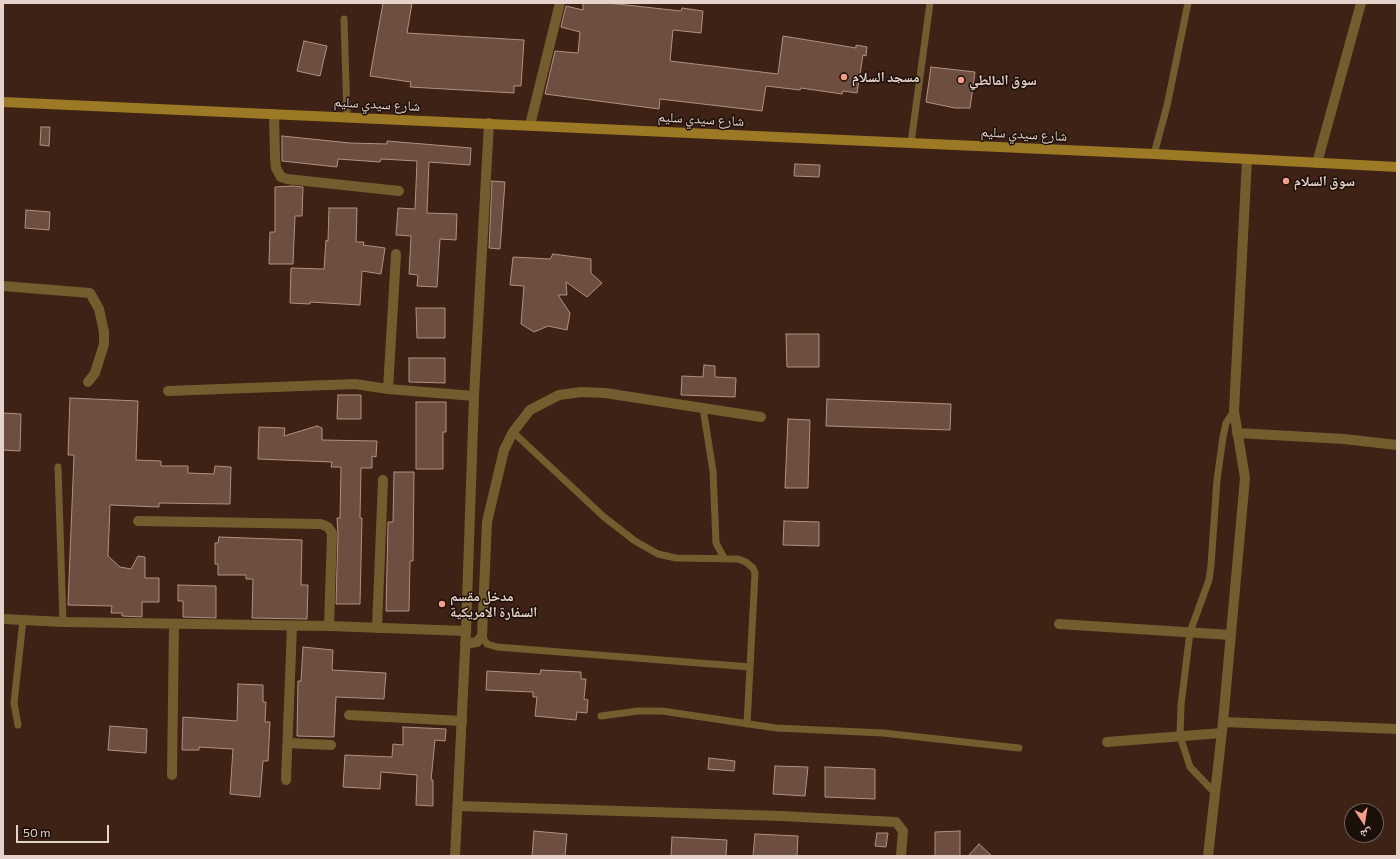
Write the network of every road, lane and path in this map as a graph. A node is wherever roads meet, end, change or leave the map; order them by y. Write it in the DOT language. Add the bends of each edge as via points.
graph roads {
  1 [pos="560,3"];
  2 [pos="930,3"];
  3 [pos="1188,3"];
  4 [pos="1361,3"];
  5 [pos="344,19"];
  6 [pos="3,102"];
  7 [pos="274,114"];
  8 [pos="347,117"];
  9 [pos="489,123"];
  10 [pos="530,125"];
  11 [pos="911,143"];
  12 [pos="1154,154"];
  13 [pos="1247,159"];
  14 [pos="1317,163"];
  15 [pos="1397,167"];
  16 [pos="399,191"];
  17 [pos="396,254"];
  18 [pos="3,286"];
  19 [pos="88,382"];
  20 [pos="388,389"];
  21 [pos="168,391"];
  22 [pos="474,396"];
  23 [pos="703,408"];
  24 [pos="1234,412"];
  25 [pos="761,417"];
  26 [pos="513,432"];
  27 [pos="1237,433"];
  28 [pos="1397,445"];
  29 [pos="58,467"];
  30 [pos="383,480"];
  31 [pos="138,521"];
  32 [pos="724,558"];
  33 [pos="3,619"];
  34 [pos="23,620"];
  35 [pos="63,622"];
  36 [pos="174,624"];
  37 [pos="1059,624"];
  38 [pos="292,626"];
  39 [pos="329,626"];
  40 [pos="377,628"];
  41 [pos="466,631"];
  42 [pos="1190,632"];
  43 [pos="1231,635"];
  44 [pos="482,636"];
  45 [pos="466,644"];
  46 [pos="750,667"];
  47 [pos="349,715"];
  48 [pos="601,716"];
  49 [pos="462,721"];
  50 [pos="747,724"];
  51 [pos="18,725"];
  52 [pos="1223,727"];
  53 [pos="1397,728"];
  54 [pos="1180,736"];
  55 [pos="1107,742"];
  56 [pos="288,743"];
  57 [pos="331,745"];
  58 [pos="1020,748"];
  59 [pos="172,775"];
  60 [pos="286,780"];
  61 [pos="1215,793"];
  62 [pos="458,806"];
  63 [pos="455,856"];
  64 [pos="901,856"];
  65 [pos="1208,856"];
  1 -- 10 [label="street"];
  2 -- 11 [label="lane"];
  3 -- 12 [label="lane" via="1167,106"];
  4 -- 14 [label="street"];
  5 -- 8 [label="lane"];
  6 -- 7 [label="main road, شارع سيدي سليم"];
  7 -- 8 [label="main road, شارع سيدي سليم"];
  7 -- 16 [label="street" via="276,168 281,177"];
  8 -- 9 [label="main road, شارع سيدي سليم"];
  9 -- 10 [label="main road, شارع سيدي سليم"];
  9 -- 22 [label="street"];
  10 -- 11 [label="main road, شارع سيدي سليم"];
  11 -- 12 [label="main road, شارع سيدي سليم"];
  12 -- 13 [label="main road, شارع سيدي سليم"];
  13 -- 14 [label="main road, شارع سيدي سليم"];
  13 -- 24 [label="street"];
  14 -- 15 [label="main road, شارع سيدي سليم"];
  17 -- 20 [label="street"];
  18 -- 19 [label="street" via="90,293 99,309 104,344 94,373"];
  20 -- 21 [label="street" via="355,384"];
  20 -- 22 [label="street"];
  22 -- 41 [label="street"];
  23 -- 25 [label="street"];
  23 -- 26 [label="street" via="605,393 567,393 530,410"];
  23 -- 32 [label="lane" via="714,471 716,543"];
  24 -- 27 [label="street"];
  24 -- 42 [label="lane" via="1226,423 1223,437 1208,580"];
  26 -- 32 [label="lane" via="604,517 641,544 667,557"];
  26 -- 44 [label="street" via="504,450 487,522"];
  27 -- 28 [label="street" via="1344,439"];
  27 -- 43 [label="street" via="1244,478"];
  29 -- 35 [label="lane"];
  30 -- 40 [label="street"];
  31 -- 39 [label="street" via="321,524 328,527 332,533"];
  32 -- 46 [label="lane" via="746,562 754,573"];
  33 -- 34 [label="street"];
  34 -- 35 [label="street"];
  34 -- 51 [label="lane" via="14,703"];
  35 -- 36 [label="street"];
  36 -- 38 [label="street"];
  36 -- 59 [label="street"];
  37 -- 42 [label="street"];
  38 -- 39 [label="street"];
  38 -- 56 [label="street"];
  39 -- 40 [label="street"];
  40 -- 41 [label="street"];
  41 -- 45 [label="street"];
  42 -- 43 [label="street"];
  42 -- 54 [label="lane"];
  43 -- 52 [label="street"];
  44 -- 45 [label="street" via="477,642"];
  44 -- 46 [label="lane" via="487,644 497,648"];
  45 -- 49 [label="street"];
  46 -- 50 [label="lane"];
  47 -- 49 [label="street"];
  48 -- 50 [label="lane" via="638,710 662,711"];
  49 -- 62 [label="street"];
  50 -- 58 [label="lane" via="890,734"];
  52 -- 53 [label="street"];
  52 -- 54 [label="street"];
  52 -- 61 [label="street"];
  54 -- 55 [label="street"];
  54 -- 61 [label="lane" via="1190,767"];
  56 -- 57 [label="street"];
  56 -- 60 [label="street"];
  61 -- 65 [label="street"];
  62 -- 63 [label="street"];
  62 -- 64 [label="street" via="773,815 896,822 903,831"];
}
